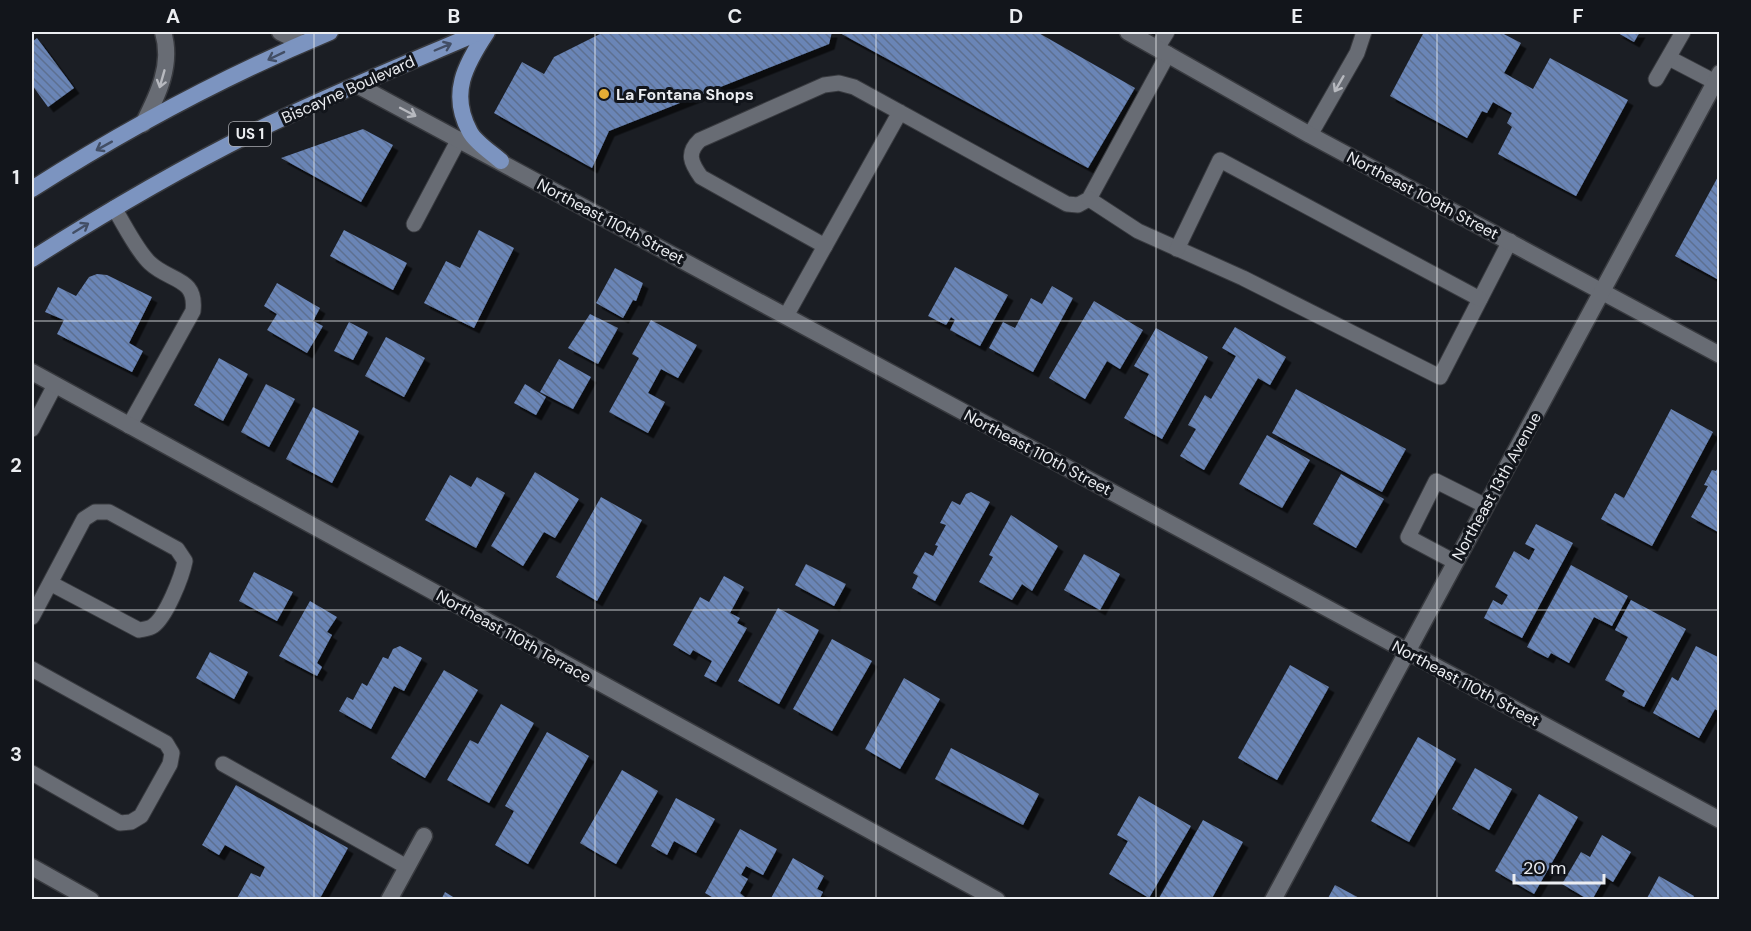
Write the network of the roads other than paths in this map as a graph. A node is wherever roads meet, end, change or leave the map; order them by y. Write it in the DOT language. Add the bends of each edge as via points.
graph roads {
  1 [pos="163,32"];
  2 [pos="280,32"];
  3 [pos="330,32"];
  4 [pos="480,32"];
  5 [pos="487,32"];
  6 [pos="1128,32"];
  7 [pos="1167,32"];
  8 [pos="1364,32"];
  9 [pos="1683,32"];
  10 [pos="302,43"];
  11 [pos="1162,51"];
  12 [pos="1669,58"];
  13 [pos="1717,77"];
  14 [pos="1656,79"];
  15 [pos="357,85"];
  16 [pos="900,112"];
  17 [pos="143,124"];
  18 [pos="1310,135"];
  19 [pos="459,139"];
  20 [pos="501,162"];
  21 [pos="32,189"];
  22 [pos="1089,198"];
  23 [pos="114,208"];
  24 [pos="414,224"];
  25 [pos="1510,241"];
  26 [pos="825,246"];
  27 [pos="1177,249"];
  28 [pos="32,260"];
  29 [pos="1603,292"];
  30 [pos="1480,299"];
  31 [pos="786,316"];
  32 [pos="1719,355"];
  33 [pos="32,372"];
  34 [pos="56,385"];
  35 [pos="129,426"];
  36 [pos="32,429"];
  37 [pos="1485,505"];
  38 [pos="1455,562"];
  39 [pos="50,583"];
  40 [pos="32,616"];
  41 [pos="1408,652"];
  42 [pos="32,669"];
  43 [pos="222,764"];
  44 [pos="32,773"];
  45 [pos="1719,820"];
  46 [pos="424,836"];
  47 [pos="32,867"];
  48 [pos="407,867"];
  49 [pos="91,900"];
  50 [pos="389,900"];
  51 [pos="998,900"];
  52 [pos="1273,900"];
  1 -- 17 [label="street, one-way" via="167,45 165,73"];
  2 -- 10 [label="street"];
  3 -- 10 [label="main road"];
  15 -- 4 [label="main road, Biscayne Boulevard / US 1, one-way"];
  5 -- 20 [label="main road" via="460,81 460,105 471,134"];
  6 -- 11 [label="street, Northeast 109th Street"];
  7 -- 11 [label="lane"];
  8 -- 18 [label="lane, one-way" via="1357,53"];
  9 -- 12 [label="lane"];
  10 -- 17 [label="main road, one-way"];
  11 -- 18 [label="street, Northeast 109th Street"];
  11 -- 22 [label="lane"];
  12 -- 13 [label="lane"];
  12 -- 14 [label="lane"];
  13 -- 29 [label="street, Northeast 13th Avenue"];
  15 -- 19 [label="street, Northeast 110th Street, one-way"];
  15 -- 23 [label="main road, Biscayne Boulevard / US 1" via="202,159"];
  16 -- 22 [label="lane" via="1067,204 1078,205"];
  16 -- 26 [label="lane"];
  16 -- 26 [label="lane" via="854,87 824,85 700,140 692,148 690,157 701,177"];
  17 -- 21 [label="main road, one-way"];
  18 -- 25 [label="street, Northeast 109th Street"];
  19 -- 20 [label="street, Northeast 110th Street"];
  19 -- 24 [label="lane"];
  20 -- 31 [label="street, Northeast 110th Street"];
  22 -- 27 [label="lane" via="1138,231"];
  28 -- 23 [label="main road, Biscayne Boulevard / US 1, one-way"];
  23 -- 35 [label="lane" via="150,263 187,285 194,297 193,311"];
  25 -- 29 [label="street, Northeast 109th Street"];
  25 -- 30 [label="lane"];
  26 -- 31 [label="lane"];
  27 -- 30 [label="lane" via="1440,377"];
  27 -- 30 [label="lane" via="1220,160"];
  29 -- 32 [label="street, Northeast 109th Street"];
  29 -- 37 [label="street, Northeast 13th Avenue"];
  31 -- 41 [label="street, Northeast 110th Street"];
  33 -- 34 [label="street, Northeast 110th Terrace"];
  34 -- 35 [label="street, Northeast 110th Terrace"];
  34 -- 36 [label="lane"];
  35 -- 51 [label="street, Northeast 110th Terrace"];
  37 -- 38 [label="street, Northeast 13th Avenue"];
  37 -- 38 [label="lane" via="1436,482 1408,537"];
  38 -- 41 [label="street, Northeast 13th Avenue"];
  39 -- 39 [label="lane" via="84,519 95,512 109,512 177,549 185,561 183,575 160,618 152,627 139,630"];
  39 -- 40 [label="lane"];
  41 -- 45 [label="street, Northeast 110th Street"];
  41 -- 52 [label="street, Northeast 13th Avenue"];
  42 -- 44 [label="lane" via="166,743 172,753 170,764 141,816 131,822 120,823"];
  43 -- 48 [label="lane"];
  46 -- 48 [label="street"];
  47 -- 49 [label="street"];
  48 -- 50 [label="street"];
}
